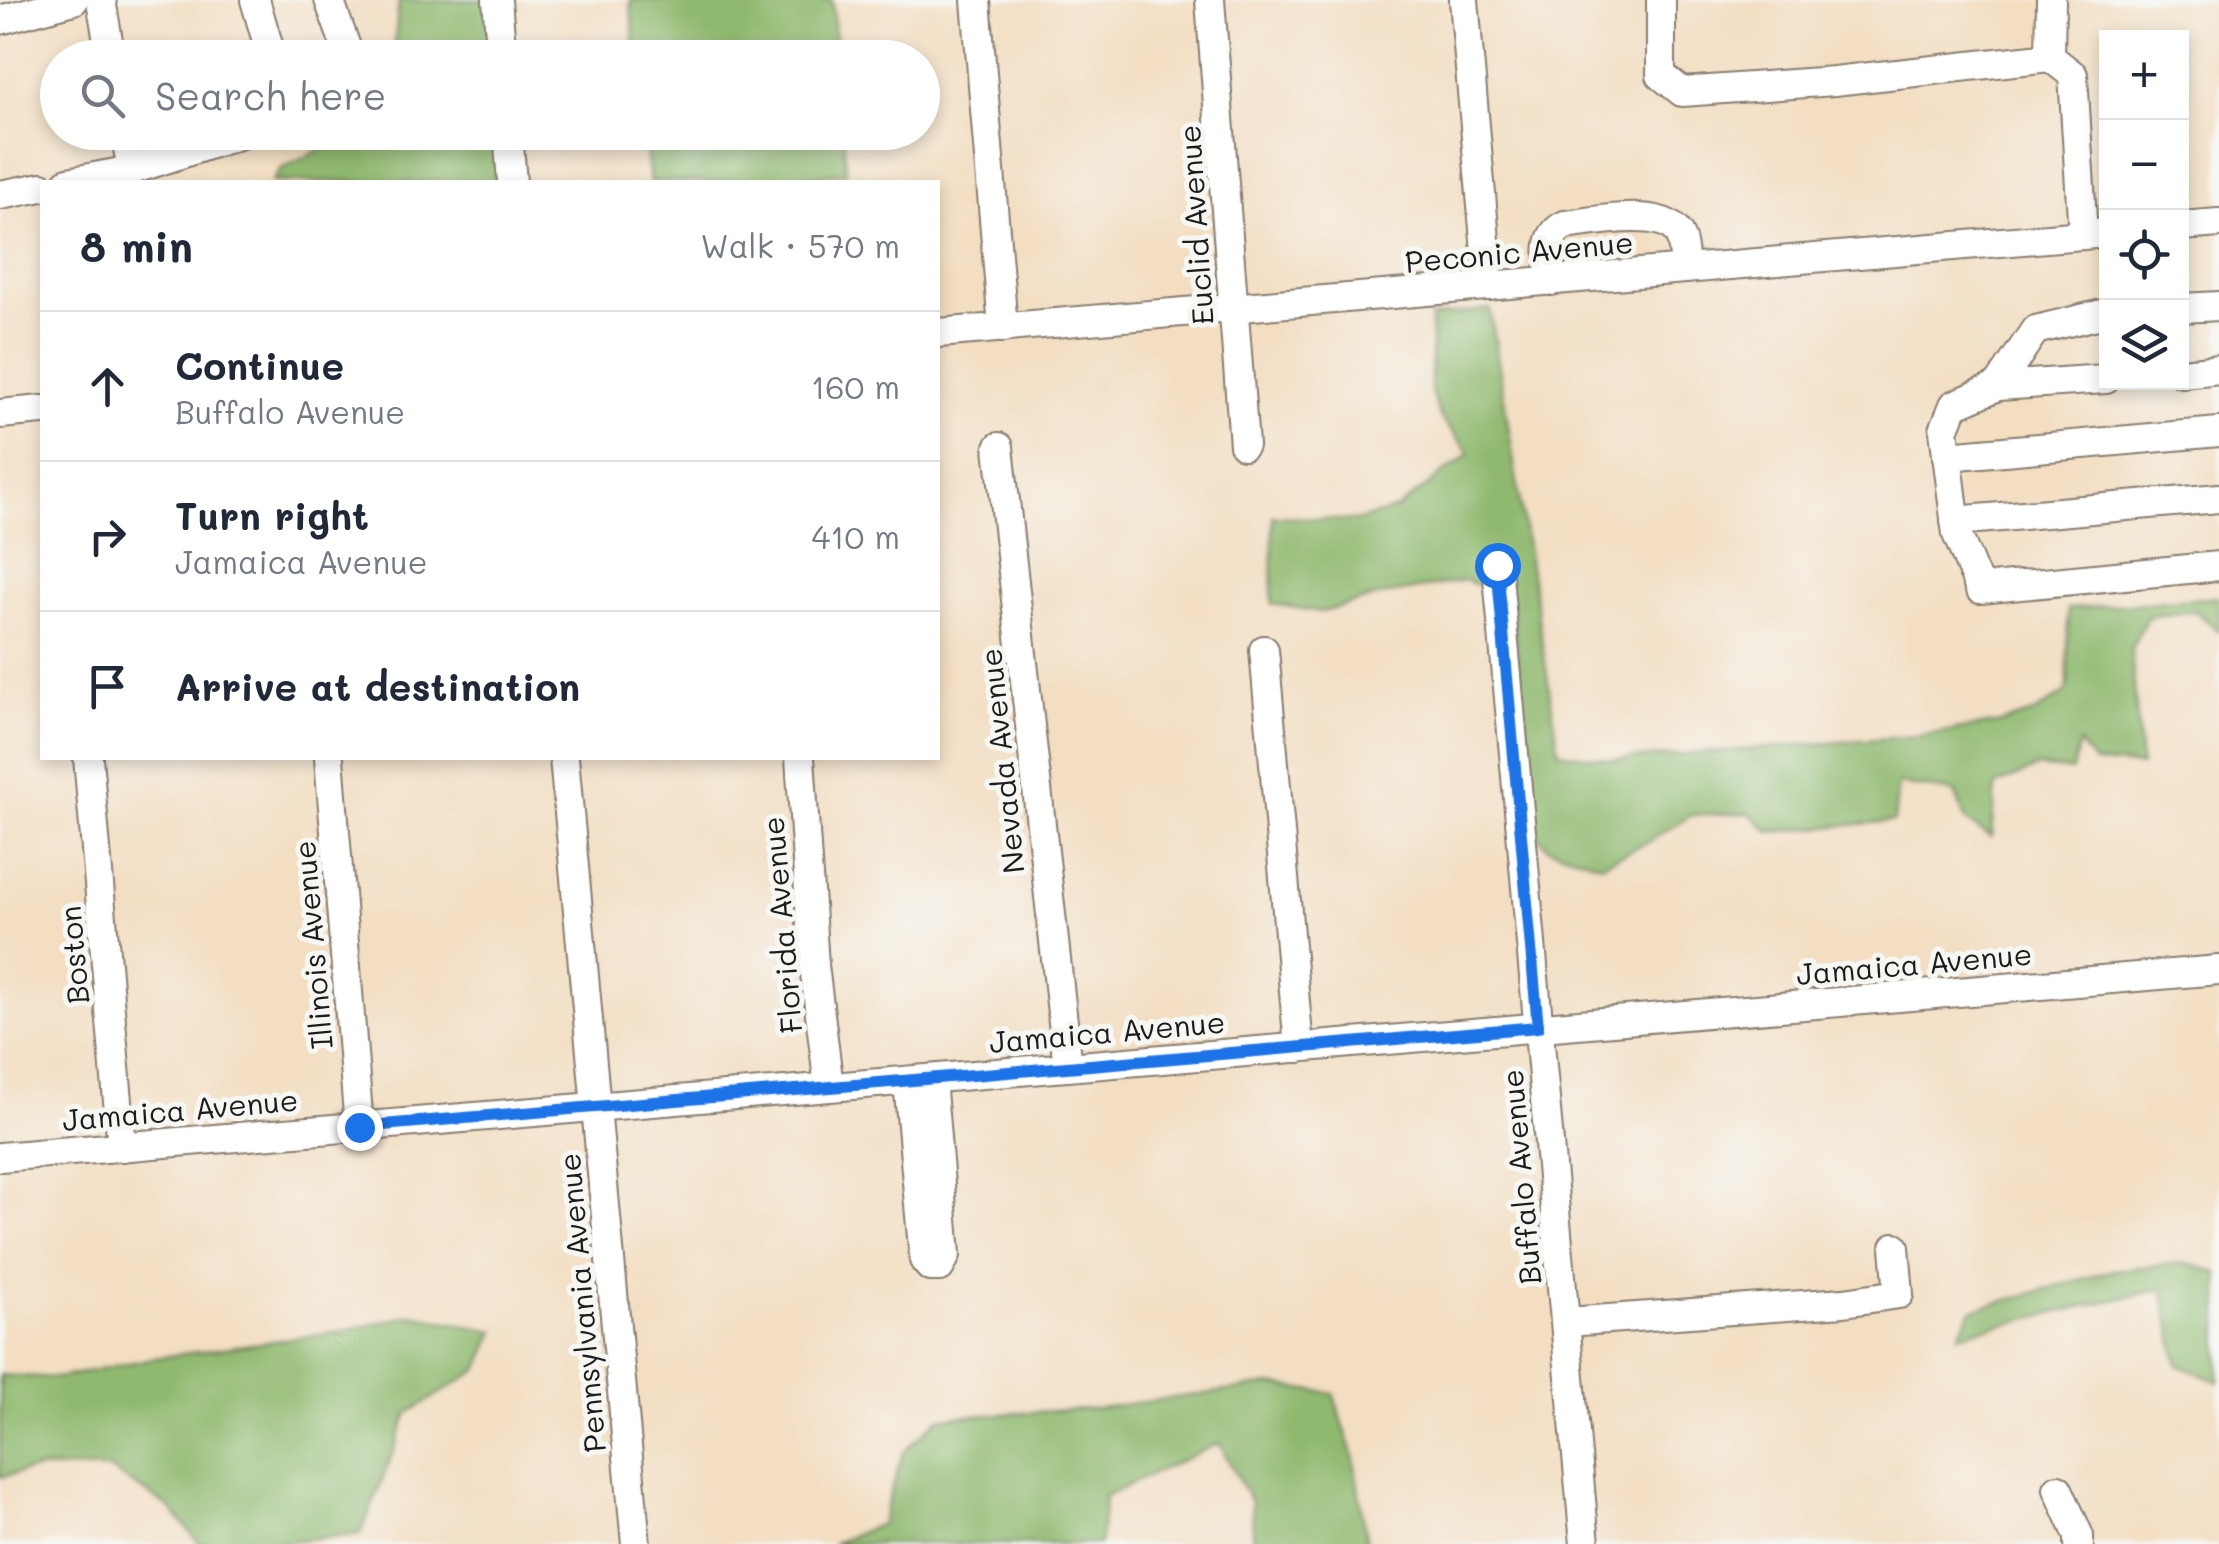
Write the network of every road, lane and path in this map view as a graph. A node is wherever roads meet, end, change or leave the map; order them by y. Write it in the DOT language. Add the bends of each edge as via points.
graph roads {
  1 [pos="74,0"];
  2 [pos="101,0"];
  3 [pos="255,0"];
  4 [pos="330,0"];
  5 [pos="497,0"];
  6 [pos="976,0"];
  7 [pos="1210,0"];
  8 [pos="1464,0"];
  9 [pos="1661,0"];
  10 [pos="2051,0"];
  11 [pos="0,20"];
  12 [pos="109,40"];
  13 [pos="267,40"];
  14 [pos="344,40"];
  15 [pos="500,40"];
  16 [pos="2050,57"];
  17 [pos="128,150"];
  18 [pos="193,150"];
  19 [pos="509,150"];
  20 [pos="132,170"];
  21 [pos="79,180"];
  22 [pos="512,180"];
  23 [pos="40,187"];
  24 [pos="0,196"];
  25 [pos="2219,223"];
  26 [pos="2189,225"];
  27 [pos="2095,234"];
  28 [pos="1685,269"];
  29 [pos="1551,280"];
  30 [pos="1490,286"];
  31 [pos="2219,306"];
  32 [pos="1234,308"];
  33 [pos="2189,308"];
  34 [pos="2099,315"];
  35 [pos="1003,328"];
  36 [pos="940,333"];
  37 [pos="2219,369"];
  38 [pos="2189,372"];
  39 [pos="2099,379"];
  40 [pos="1998,386"];
  41 [pos="40,410"];
  42 [pos="0,414"];
  43 [pos="2219,432"];
  44 [pos="1244,444"];
  45 [pos="999,447"];
  46 [pos="1948,456"];
  47 [pos="2219,498"];
  48 [pos="1955,521"];
  49 [pos="1497,565"];
  50 [pos="2219,566"];
  51 [pos="1264,650"];
  52 [pos="88,760"];
  53 [pos="329,760"];
  54 [pos="564,760"];
  55 [pos="800,760"];
  56 [pos="2219,970"];
  57 [pos="1538,1027"];
  58 [pos="1298,1048"];
  59 [pos="1068,1067"];
  60 [pos="920,1080"];
  61 [pos="829,1087"];
  62 [pos="596,1107"];
  63 [pos="359,1127"];
  64 [pos="122,1147"];
  65 [pos="0,1157"];
  66 [pos="1895,1246"];
  67 [pos="1566,1322"];
  68 [pos="2058,1488"];
  69 [pos="636,1544"];
  70 [pos="1585,1544"];
  71 [pos="2079,1544"];
  1 -- 11 [label="street"];
  2 -- 12 [label="street"];
  3 -- 13 [label="street"];
  4 -- 14 [label="street"];
  5 -- 15 [label="street"];
  6 -- 35 [label="street"];
  7 -- 32 [label="street, Euclid Avenue"];
  8 -- 30 [label="street"];
  9 -- 16 [label="street" via="1661,75 1682,92"];
  10 -- 16 [label="street"];
  16 -- 27 [label="street" via="2073,75"];
  17 -- 20 [label="street"];
  18 -- 20 [label="street"];
  19 -- 22 [label="street"];
  20 -- 21 [label="street"];
  23 -- 24 [label="street"];
  25 -- 26 [label="street"];
  27 -- 28 [label="street, Peconic Avenue"];
  28 -- 29 [label="street, Peconic Avenue"];
  28 -- 29 [label="street" via="1680,234 1652,218 1636,218 1556,229 1550,238"];
  29 -- 30 [label="street, Peconic Avenue"];
  30 -- 32 [label="street, Peconic Avenue"];
  31 -- 33 [label="street"];
  32 -- 35 [label="street, Peconic Avenue"];
  32 -- 44 [label="street, Euclid Avenue"];
  34 -- 40 [label="street" via="2035,330"];
  35 -- 36 [label="street, Peconic Avenue"];
  37 -- 38 [label="street"];
  39 -- 40 [label="street"];
  40 -- 46 [label="street" via="1954,405 1944,430"];
  41 -- 42 [label="street"];
  43 -- 46 [label="street"];
  45 -- 59 [label="street, Nevada Avenue"];
  46 -- 48 [label="street"];
  47 -- 48 [label="street"];
  48 -- 50 [label="street" via="1980,589"];
  49 -- 57 [label="street, Buffalo Avenue"];
  51 -- 58 [label="street"];
  52 -- 64 [label="street, Boston"];
  53 -- 63 [label="street, Illinois Avenue"];
  54 -- 62 [label="street, Pennsylvania Avenue"];
  55 -- 61 [label="street, Florida Avenue"];
  56 -- 57 [label="street, Jamaica Avenue"];
  57 -- 58 [label="street, Jamaica Avenue"];
  57 -- 67 [label="street, Buffalo Avenue"];
  58 -- 59 [label="street, Jamaica Avenue"];
  59 -- 60 [label="street, Jamaica Avenue"];
  60 -- 60 [label="street" via="924,1260 940,1267 946,1255"];
  60 -- 61 [label="street, Jamaica Avenue"];
  61 -- 62 [label="street, Jamaica Avenue"];
  62 -- 63 [label="street, Jamaica Avenue"];
  62 -- 69 [label="street, Pennsylvania Avenue"];
  63 -- 64 [label="street, Jamaica Avenue"];
  64 -- 65 [label="street, Jamaica Avenue"];
  66 -- 67 [label="street" via="1899,1294"];
  67 -- 70 [label="street, Buffalo Avenue"];
  68 -- 71 [label="street"];
}
